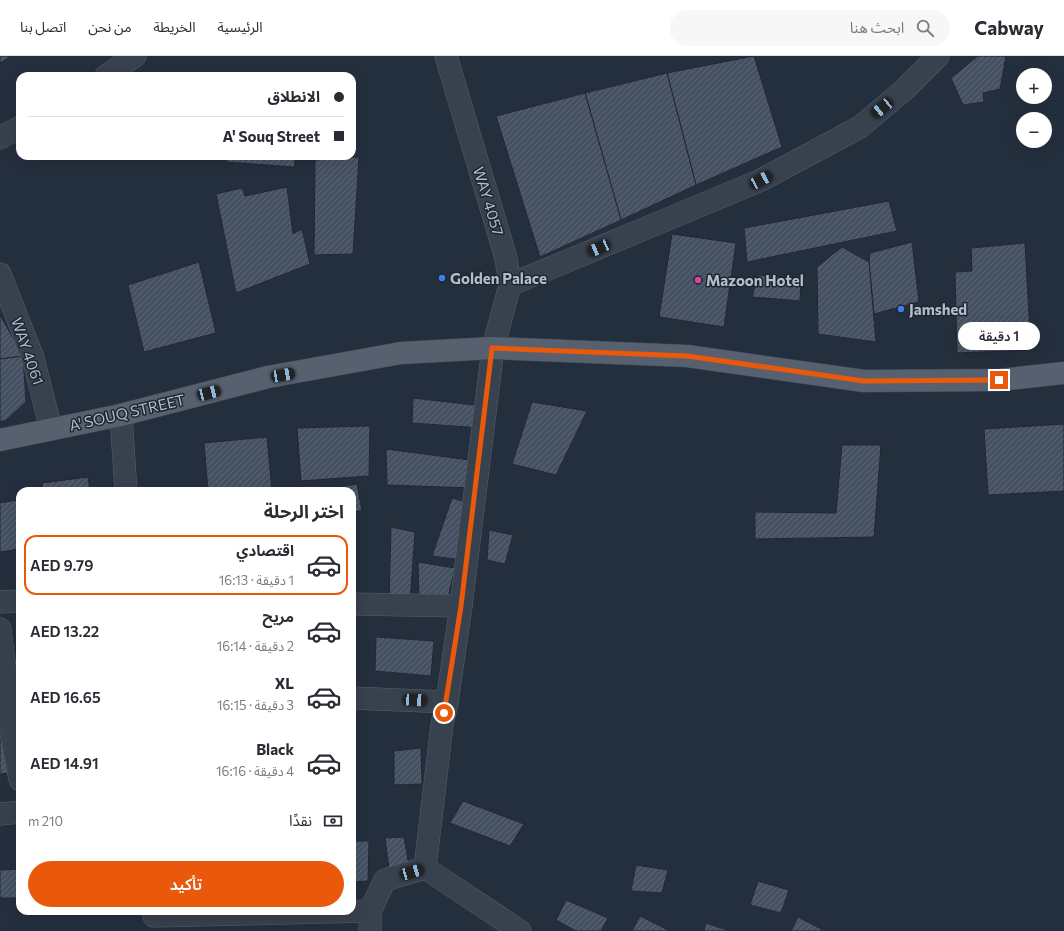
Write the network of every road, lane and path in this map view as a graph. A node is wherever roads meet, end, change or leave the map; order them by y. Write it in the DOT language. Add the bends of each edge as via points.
graph roads {
  1 [pos="135,56"];
  2 [pos="446,56"];
  3 [pos="938,56"];
  4 [pos="112,72"];
  5 [pos="16,129"];
  6 [pos="0,138"];
  7 [pos="0,274"];
  8 [pos="510,285"];
  9 [pos="492,348"];
  10 [pos="1064,373"];
  11 [pos="121,415"];
  12 [pos="51,429"];
  13 [pos="0,440"];
  14 [pos="126,487"];
  15 [pos="16,600"];
  16 [pos="0,602"];
  17 [pos="356,604"];
  18 [pos="461,606"];
  19 [pos="0,629"];
  20 [pos="356,698"];
  21 [pos="447,702"];
  22 [pos="4,718"];
  23 [pos="16,743"];
  24 [pos="16,812"];
  25 [pos="0,814"];
  26 [pos="425,868"];
  27 [pos="154,919"];
  28 [pos="370,921"];
  29 [pos="520,931"];
  1 -- 4 [label="street"];
  2 -- 8 [label="street, WAY 4057" via="506,258"];
  3 -- 8 [label="street" via="905,89 860,127 767,177"];
  5 -- 6 [label="street"];
  7 -- 12 [label="street, WAY 4061" via="33,358"];
  8 -- 9 [label="street, WAY 4057"];
  9 -- 10 [label="main road, A' SOUQ STREET" via="687,356 864,381 999,380"];
  9 -- 11 [label="main road, A' SOUQ STREET" via="394,354 268,378"];
  9 -- 18 [label="street, WAY 4057"];
  11 -- 12 [label="main road, A' SOUQ STREET"];
  11 -- 14 [label="street"];
  12 -- 13 [label="main road, A' SOUQ STREET"];
  15 -- 16 [label="street"];
  17 -- 18 [label="street"];
  18 -- 21 [label="street, WAY 4057"];
  19 -- 22 [label="street" via="10,708"];
  20 -- 21 [label="street"];
  21 -- 26 [label="street, WAY 4057"];
  22 -- 23 [label="street"];
  24 -- 25 [label="street"];
  26 -- 28 [label="street" via="385,880"];
  26 -- 29 [label="street"];
  27 -- 28 [label="street"];
}
